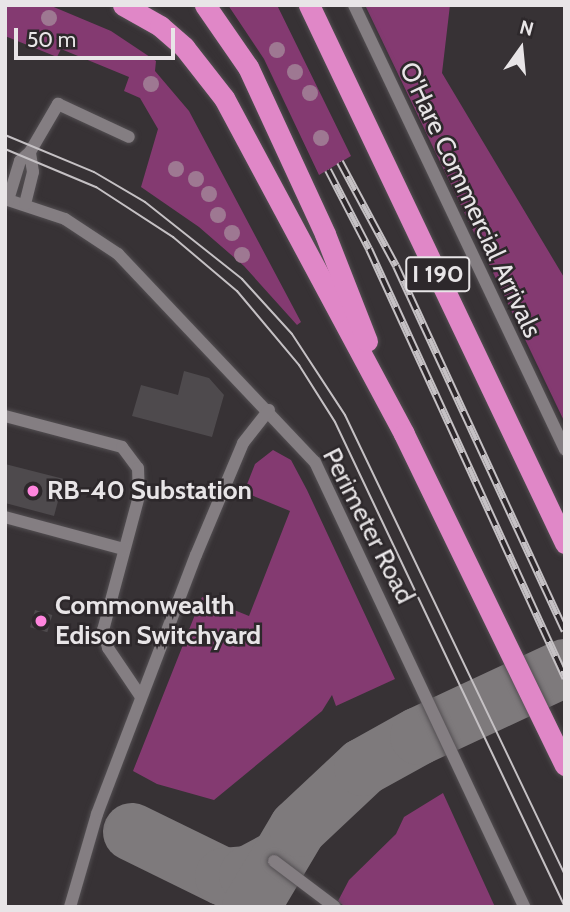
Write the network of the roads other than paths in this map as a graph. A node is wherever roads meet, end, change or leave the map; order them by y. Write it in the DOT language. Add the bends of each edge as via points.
graph roads {
  1 [pos="123,5"];
  2 [pos="205,5"];
  3 [pos="309,5"];
  4 [pos="354,5"];
  5 [pos="129,137"];
  6 [pos="30,152"];
  7 [pos="7,199"];
  8 [pos="24,205"];
  9 [pos="269,410"];
  10 [pos="5,416"];
  11 [pos="404,434"];
  12 [pos="565,450"];
  13 [pos="5,517"];
  14 [pos="565,543"];
  15 [pos="124,550"];
  16 [pos="141,697"];
  17 [pos="565,765"];
  18 [pos="274,861"];
  19 [pos="70,907"];
  20 [pos="335,907"];
  21 [pos="524,907"];
  1 -- 11 [label="highway" via="160,26 205,71"];
  2 -- 11 [label="highway" via="233,43 325,234"];
  3 -- 14 [label="highway, I 190"];
  4 -- 12 [label="lane, O'Hare Commercial Arrivals"];
  5 -- 6 [label="lane" via="58,104"];
  6 -- 7 [label="lane" via="20,161"];
  6 -- 8 [label="lane" via="33,172"];
  7 -- 8 [label="lane, Perimeter Road"];
  8 -- 9 [label="lane, Perimeter Road" via="65,219 118,254"];
  9 -- 16 [label="lane" via="243,443"];
  9 -- 21 [label="lane, Perimeter Road" via="316,462"];
  10 -- 15 [label="lane" via="122,447 138,468 139,496"];
  11 -- 17 [label="highway"];
  13 -- 15 [label="lane"];
  15 -- 16 [label="lane" via="103,630 108,648"];
  16 -- 19 [label="lane" via="97,814"];
  18 -- 20 [label="lane"];
}
